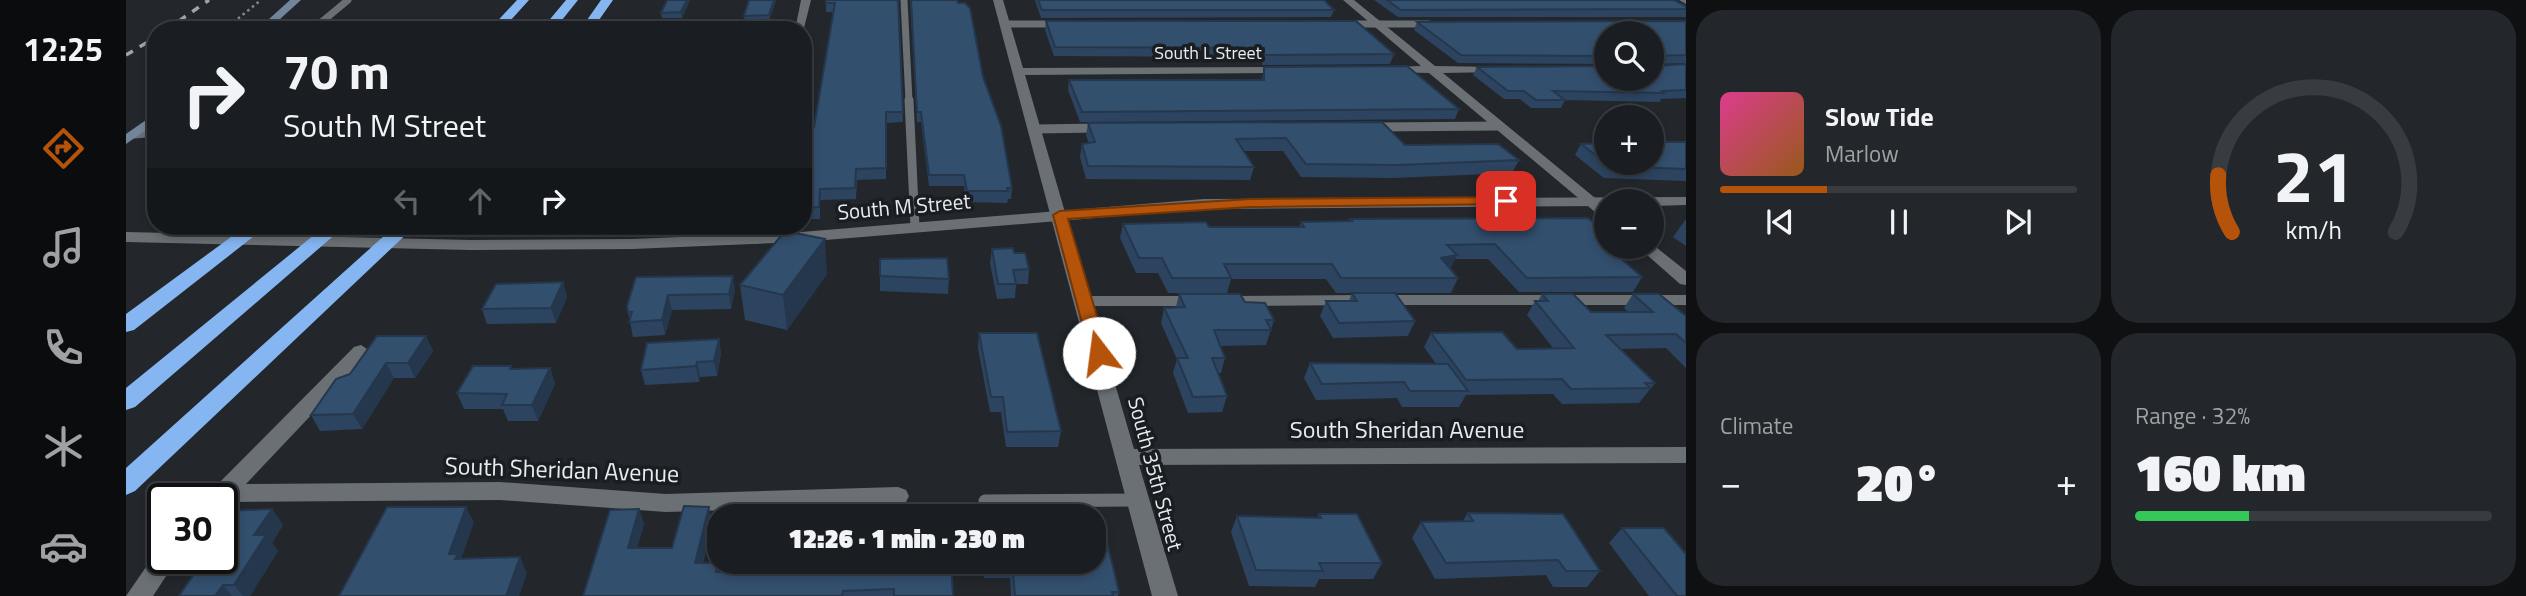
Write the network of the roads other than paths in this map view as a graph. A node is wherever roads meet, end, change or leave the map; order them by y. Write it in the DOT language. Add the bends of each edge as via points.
graph roads {
  1 [pos="296,0"];
  2 [pos="348,0"];
  3 [pos="523,0"];
  4 [pos="572,0"];
  5 [pos="607,0"];
  6 [pos="806,0"];
  7 [pos="904,0"];
  8 [pos="998,0"];
  9 [pos="1348,0"];
  10 [pos="272,21"];
  11 [pos="323,21"];
  12 [pos="503,21"];
  13 [pos="554,21"];
  14 [pos="592,21"];
  15 [pos="802,21"];
  16 [pos="1436,23"];
  17 [pos="1006,24"];
  18 [pos="1076,24"];
  19 [pos="1341,24"];
  20 [pos="1376,24"];
  21 [pos="1380,69"];
  22 [pos="1431,69"];
  23 [pos="1516,69"];
  24 [pos="1298,70"];
  25 [pos="1020,72"];
  26 [pos="147,124"];
  27 [pos="1500,126"];
  28 [pos="1362,127"];
  29 [pos="1113,128"];
  30 [pos="1036,129"];
  31 [pos="130,137"];
  32 [pos="1590,201"];
  33 [pos="1686,201"];
  34 [pos="1594,204"];
  35 [pos="1060,215"];
  36 [pos="915,227"];
  37 [pos="812,231"];
  38 [pos="246,235"];
  39 [pos="325,235"];
  40 [pos="396,235"];
  41 [pos="712,235"];
  42 [pos="126,237"];
  43 [pos="1661,259"];
  44 [pos="1686,280"];
  45 [pos="1686,300"];
  46 [pos="1085,301"];
  47 [pos="1196,301"];
  48 [pos="1210,301"];
  49 [pos="126,325"];
  50 [pos="361,351"];
  51 [pos="126,401"];
  52 [pos="1686,455"];
  53 [pos="1127,457"];
  54 [pos="234,483"];
  55 [pos="126,484"];
  56 [pos="238,496"];
  57 [pos="898,496"];
  58 [pos="1139,500"];
  59 [pos="985,501"];
  60 [pos="155,574"];
  61 [pos="139,596"];
  62 [pos="1165,596"];
  1 -- 10 [label="main road"];
  2 -- 11 [label="lane"];
  3 -- 12 [label="highway"];
  4 -- 13 [label="highway"];
  5 -- 14 [label="highway"];
  6 -- 15 [label="street"];
  7 -- 36 [label="lane"];
  8 -- 17 [label="street, South 35th Street"];
  9 -- 20 [label="street"];
  16 -- 20 [label="lane"];
  17 -- 18 [label="lane"];
  17 -- 25 [label="street, South 35th Street"];
  19 -- 20 [label="lane"];
  20 -- 22 [label="street"];
  21 -- 22 [label="street"];
  22 -- 23 [label="street"];
  22 -- 27 [label="street"];
  24 -- 25 [label="street, South L Street"];
  25 -- 30 [label="street, South 35th Street"];
  26 -- 31 [label="main road"];
  27 -- 28 [label="lane"];
  27 -- 32 [label="street"];
  29 -- 30 [label="lane"];
  30 -- 35 [label="street, South 35th Street"];
  32 -- 33 [label="street, South M Street"];
  32 -- 34 [label="street"];
  32 -- 35 [label="street, South M Street" via="1250,203"];
  35 -- 36 [label="street, South M Street"];
  35 -- 46 [label="street, South 35th Street"];
  36 -- 37 [label="street, South M Street"];
  38 -- 49 [label="highway"];
  39 -- 51 [label="highway"];
  40 -- 55 [label="highway"];
  41 -- 42 [label="street, South M Street" via="484,245"];
  43 -- 44 [label="street"];
  45 -- 48 [label="lane"];
  46 -- 47 [label="lane"];
  46 -- 53 [label="street, South 35th Street"];
  50 -- 54 [label="street"];
  52 -- 53 [label="street, South Sheridan Avenue"];
  53 -- 58 [label="street, South 35th Street"];
  56 -- 57 [label="street, South Sheridan Avenue" via="500,491 666,503"];
  58 -- 59 [label="lane"];
  58 -- 62 [label="street, South 35th Street"];
  60 -- 61 [label="street"];
}
